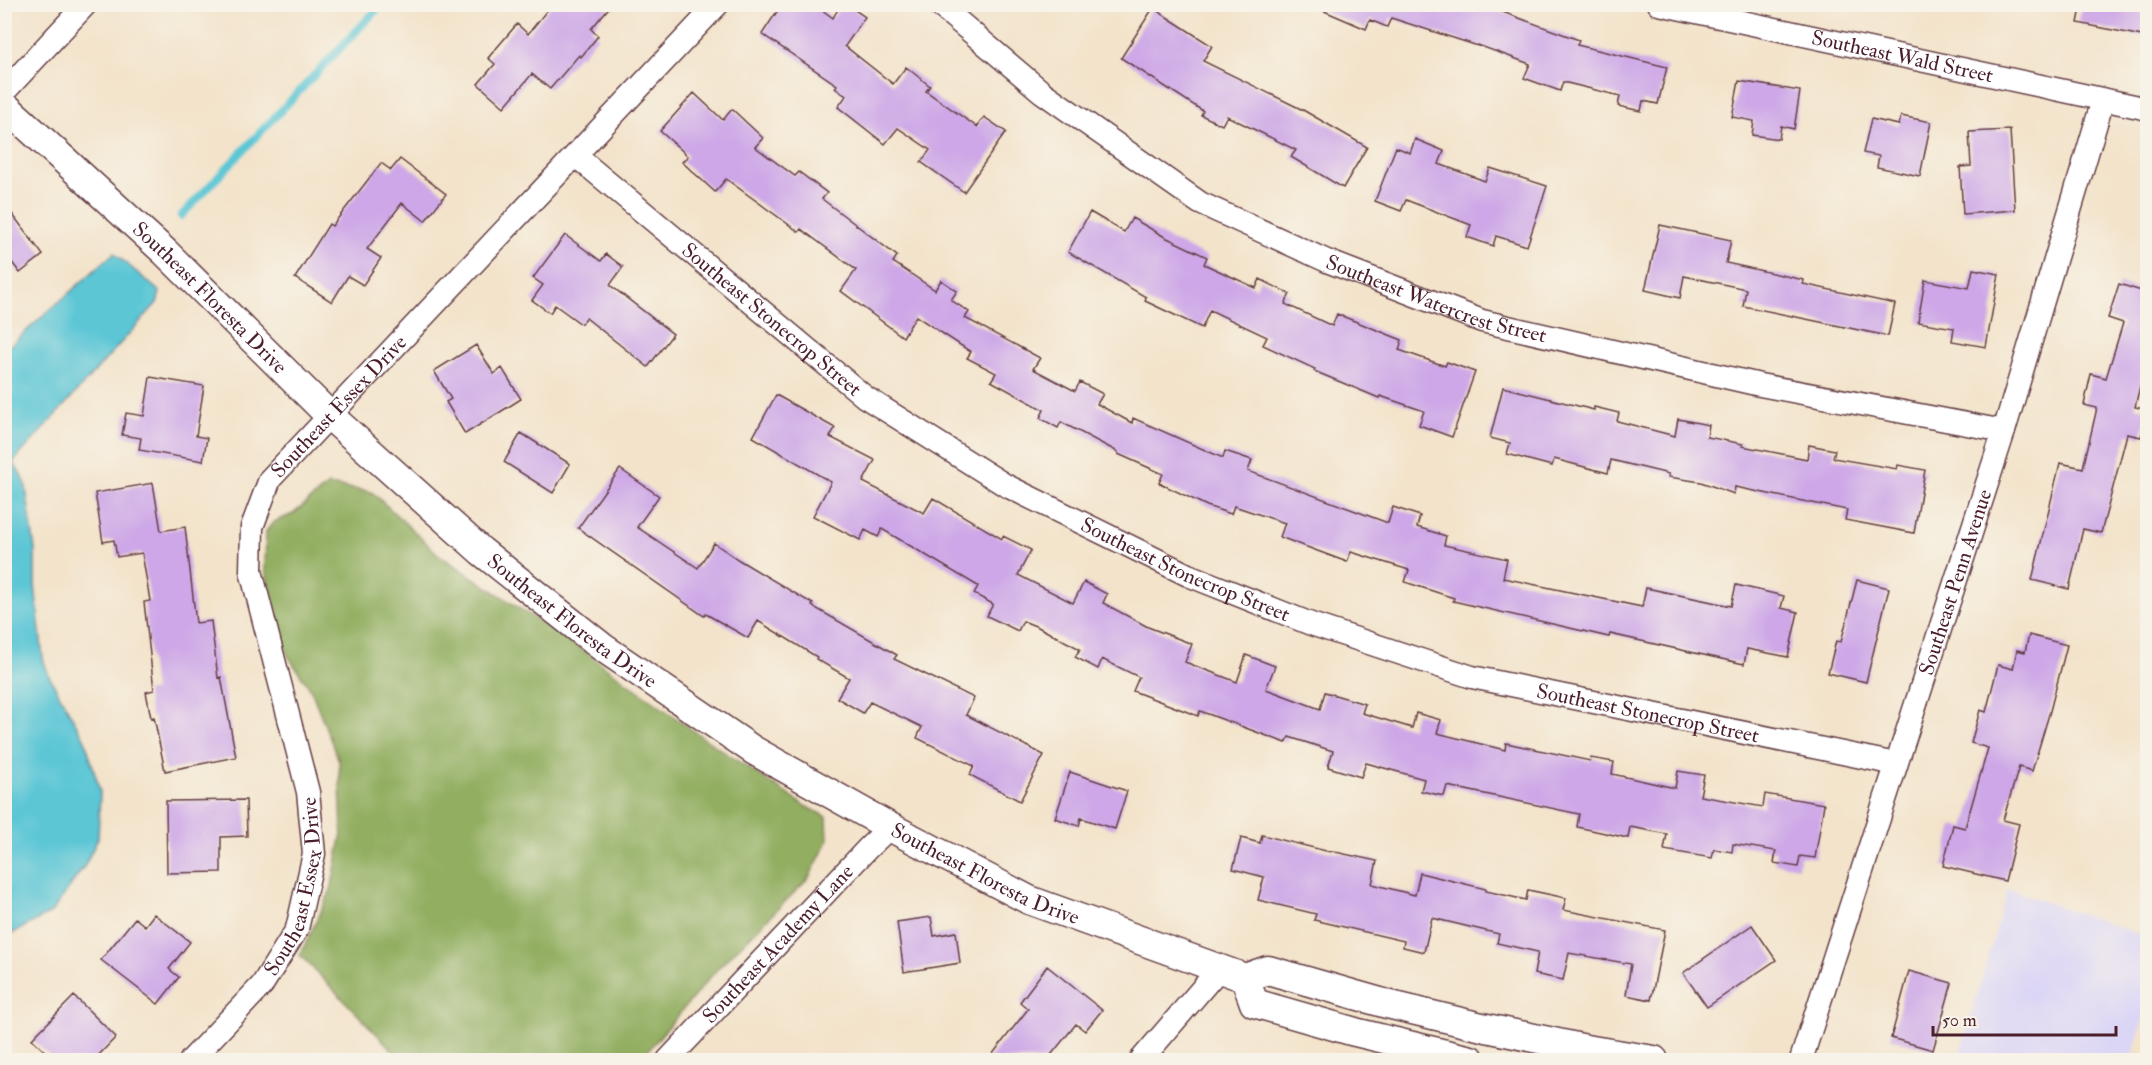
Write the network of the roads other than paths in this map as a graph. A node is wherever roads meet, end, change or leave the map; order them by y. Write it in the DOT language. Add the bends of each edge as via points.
graph roads {
  1 [pos="86,4"];
  2 [pos="718,4"];
  3 [pos="938,4"];
  4 [pos="1659,4"];
  5 [pos="4,92"];
  6 [pos="2103,100"];
  7 [pos="4,105"];
  8 [pos="2148,109"];
  9 [pos="576,156"];
  10 [pos="330,416"];
  11 [pos="2004,431"];
  12 [pos="1896,764"];
  13 [pos="890,827"];
  14 [pos="1232,973"];
  15 [pos="192,1060"];
  16 [pos="668,1060"];
  17 [pos="1141,1060"];
  18 [pos="1470,1060"];
  19 [pos="1654,1060"];
  20 [pos="1801,1060"];
  1 -- 5 [label="street"];
  2 -- 9 [label="street, Southeast Essex Drive"];
  3 -- 11 [label="street, Southeast Watercrest Street" via="1042,92 1200,203 1327,261 1482,321 1760,385"];
  4 -- 6 [label="street, Southeast Wald Street"];
  6 -- 8 [label="street, Southeast Wald Street"];
  6 -- 11 [label="street, Southeast Penn Avenue"];
  7 -- 10 [label="street, Southeast Floresta Drive" via="165,252"];
  9 -- 10 [label="street, Southeast Essex Drive"];
  9 -- 12 [label="street, Southeast Stonecrop Street" via="865,397 1005,484 1188,575 1311,624 1472,677"];
  10 -- 13 [label="street, Southeast Floresta Drive" via="481,551 602,647 753,750"];
  10 -- 15 [label="street, Southeast Essex Drive" via="270,479 252,527 251,571 308,792 314,854 297,929 261,986"];
  11 -- 12 [label="street, Southeast Penn Avenue"];
  12 -- 20 [label="street, Southeast Penn Avenue"];
  13 -- 14 [label="street, Southeast Floresta Drive" via="1029,900"];
  13 -- 16 [label="street, Southeast Academy Lane"];
  14 -- 17 [label="street"];
  14 -- 18 [label="street" via="1254,1003"];
  14 -- 19 [label="street" via="1268,970 1472,1024"];
}
